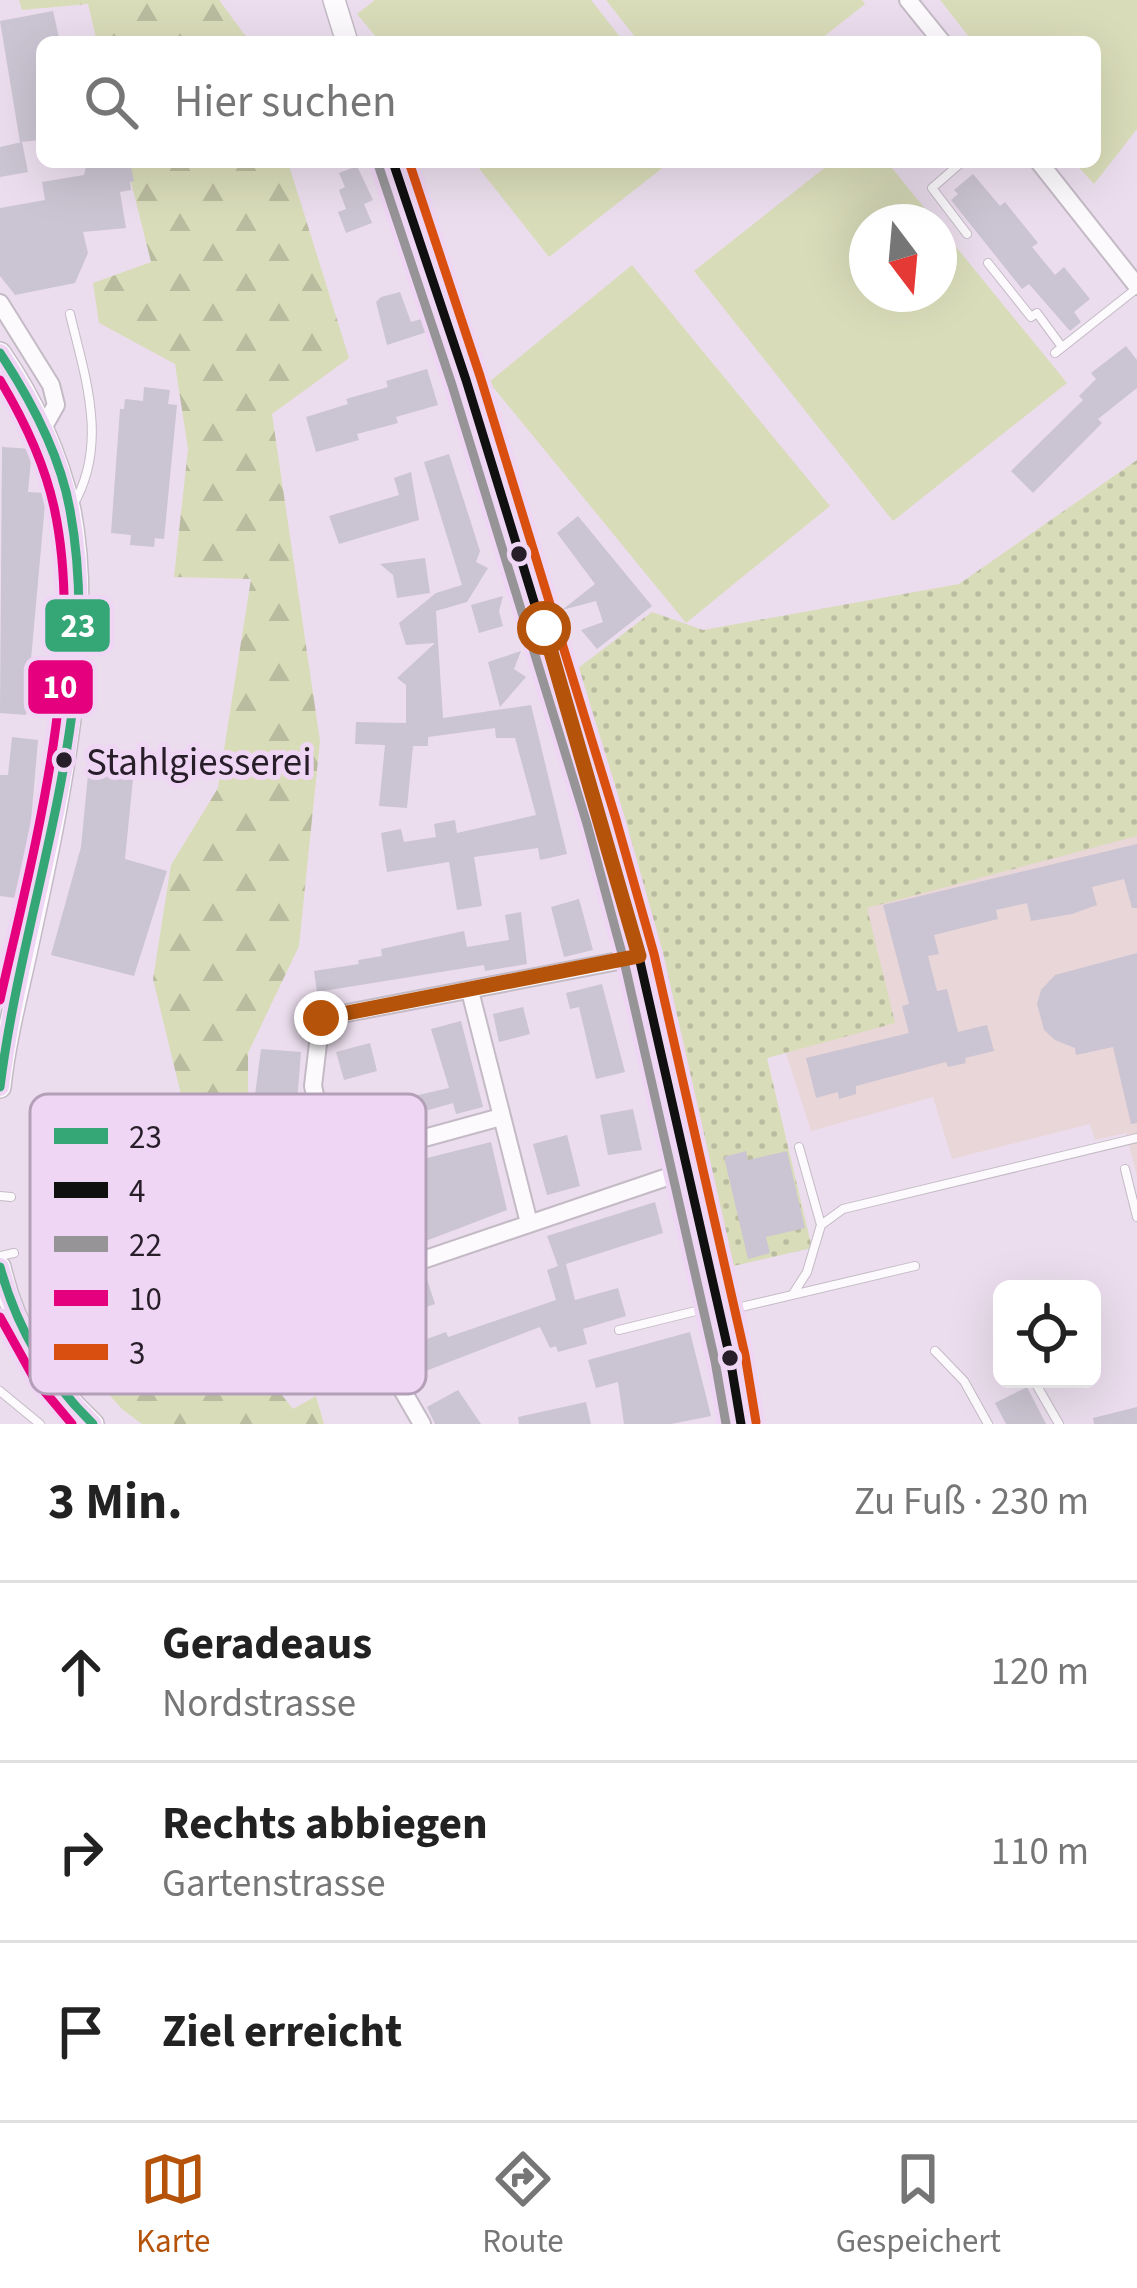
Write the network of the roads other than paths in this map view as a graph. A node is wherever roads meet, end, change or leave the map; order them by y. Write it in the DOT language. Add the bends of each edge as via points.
graph roads {
  1 [pos="334,0"];
  2 [pos="908,0"];
  3 [pos="345,36"];
  4 [pos="937,36"];
  5 [pos="395,168"];
  6 [pos="955,168"];
  7 [pos="1044,168"];
  8 [pos="967,234"];
  9 [pos="988,263"];
  10 [pos="1137,287"];
  11 [pos="0,303"];
  12 [pos="70,314"];
  13 [pos="0,353"];
  14 [pos="43,428"];
  15 [pos="70,511"];
  16 [pos="639,956"];
  17 [pos="470,991"];
  18 [pos="0,1087"];
  19 [pos="315,1094"];
  20 [pos="501,1117"];
  21 [pos="426,1137"];
  22 [pos="1137,1138"];
  23 [pos="800,1147"];
  24 [pos="1125,1169"];
  25 [pos="688,1170"];
  26 [pos="1137,1217"];
  27 [pos="529,1223"];
  28 [pos="821,1225"];
  29 [pos="0,1256"];
  30 [pos="426,1258"];
  31 [pos="7,1260"];
  32 [pos="915,1266"];
  33 [pos="3,1293"];
  34 [pos="792,1295"];
  35 [pos="718,1309"];
  36 [pos="620,1330"];
  37 [pos="30,1346"];
  38 [pos="935,1351"];
  39 [pos="1039,1388"];
  40 [pos="0,1391"];
  41 [pos="61,1394"];
  42 [pos="405,1394"];
  43 [pos="40,1424"];
  44 [pos="93,1424"];
  45 [pos="422,1424"];
  46 [pos="741,1424"];
  47 [pos="988,1424"];
  48 [pos="1059,1424"];
  1 -- 3 [label="street"];
  2 -- 4 [label="street"];
  5 -- 16 [label="street" via="551,651"];
  6 -- 8 [label="lane" via="932,188"];
  7 -- 10 [label="street"];
  9 -- 10 [label="lane" via="1059,350"];
  11 -- 14 [label="street" via="51,385 56,406"];
  12 -- 15 [label="lane" via="94,414 87,475"];
  13 -- 14 [label="street"];
  14 -- 15 [label="street"];
  15 -- 18 [label="street" via="77,572 64,760"];
  16 -- 17 [label="street"];
  16 -- 25 [label="street"];
  17 -- 19 [label="street" via="321,1018"];
  17 -- 20 [label="street"];
  20 -- 21 [label="street"];
  20 -- 27 [label="street"];
  22 -- 28 [label="lane" via="843,1209"];
  23 -- 28 [label="lane"];
  24 -- 26 [label="lane"];
  25 -- 27 [label="street"];
  25 -- 35 [label="street"];
  27 -- 30 [label="street"];
  28 -- 34 [label="lane"];
  29 -- 31 [label="lane"];
  31 -- 33 [label="street"];
  32 -- 34 [label="lane"];
  33 -- 37 [label="street"];
  34 -- 35 [label="lane"];
  35 -- 36 [label="lane"];
  35 -- 46 [label="street"];
  38 -- 47 [label="lane"];
  39 -- 48 [label="lane"];
  40 -- 43 [label="lane"];
  41 -- 44 [label="street"];
  42 -- 45 [label="street"];
}
